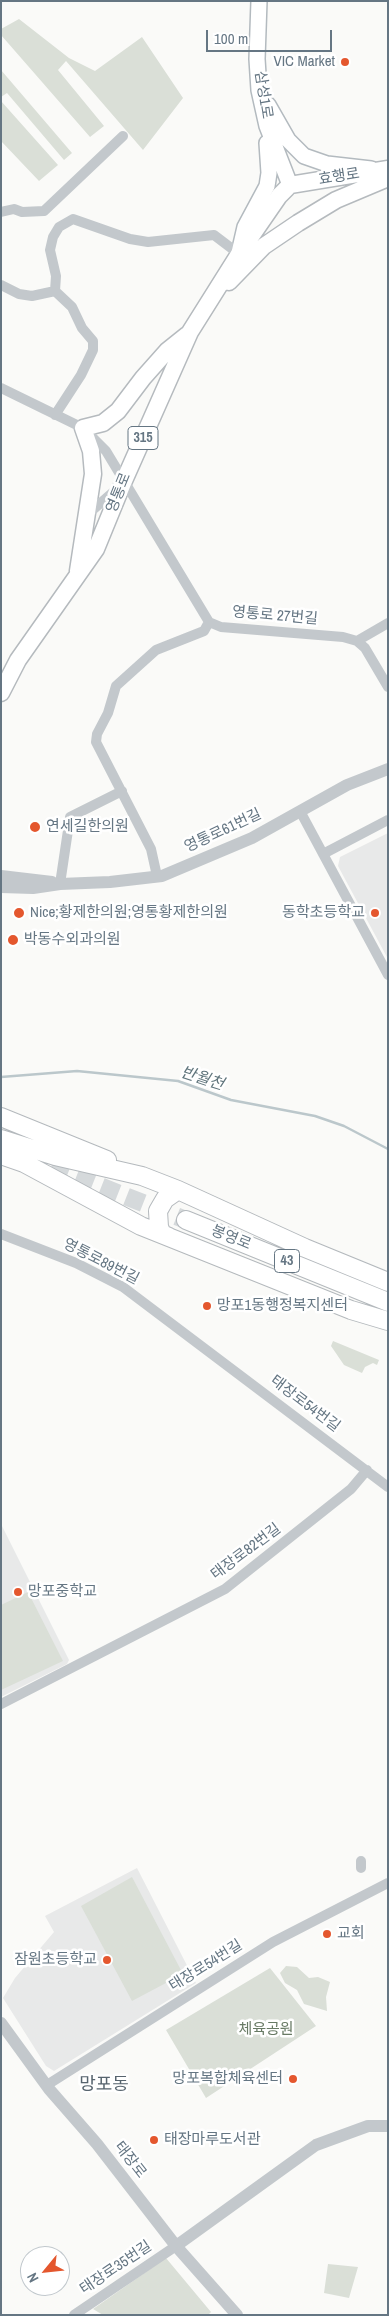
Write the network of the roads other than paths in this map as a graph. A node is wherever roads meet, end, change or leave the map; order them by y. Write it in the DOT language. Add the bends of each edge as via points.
graph roads {
  1 [pos="259,1"];
  2 [pos="259,90"];
  3 [pos="267,126"];
  4 [pos="123,136"];
  5 [pos="386,172"];
  6 [pos="290,185"];
  7 [pos="1,212"];
  8 [pos="239,254"];
  9 [pos="1,285"];
  10 [pos="55,291"];
  11 [pos="205,306"];
  12 [pos="190,332"];
  13 [pos="1,388"];
  14 [pos="55,415"];
  15 [pos="83,428"];
  16 [pos="123,483"];
  17 [pos="88,514"];
  18 [pos="77,578"];
  19 [pos="388,623"];
  20 [pos="206,627"];
  21 [pos="357,641"];
  22 [pos="388,687"];
  23 [pos="1,693"];
  24 [pos="388,769"];
  25 [pos="122,791"];
  26 [pos="300,811"];
  27 [pos="388,820"];
  28 [pos="323,854"];
  29 [pos="1,876"];
  30 [pos="157,876"];
  31 [pos="60,884"];
  32 [pos="1,887"];
  33 [pos="388,975"];
  34 [pos="1,1117"];
  35 [pos="1,1139"];
  36 [pos="1,1155"];
  37 [pos="142,1176"];
  38 [pos="178,1190"];
  39 [pos="186,1220"];
  40 [pos="1,1234"];
  41 [pos="176,1241"];
  42 [pos="388,1282"];
  43 [pos="388,1302"];
  44 [pos="388,1321"];
  45 [pos="203,1347"];
  46 [pos="367,1470"];
  47 [pos="388,1487"];
  48 [pos="1,1704"];
  49 [pos="388,1883"];
  50 [pos="1,2023"];
  51 [pos="47,2084"];
  52 [pos="388,2126"];
  53 [pos="176,2246"];
  54 [pos="74,2315"];
  55 [pos="237,2315"];
  1 -- 2 [label="main road, 삼성1로"];
  2 -- 3 [label="main road, 삼성1로"];
  2 -- 5 [label="main road" via="288,140 304,156 326,164"];
  3 -- 6 [label="main road, 삼성1로"];
  3 -- 8 [label="main road" via="267,186 245,227"];
  4 -- 7 [label="street" via="44,211 14,209"];
  5 -- 6 [label="main road, 효행로"];
  5 -- 11 [label="main road, 315" via="264,246"];
  6 -- 8 [label="main road, 영통로 / 315" via="274,202"];
  8 -- 10 [label="street" via="214,235 148,242 73,219 60,227 53,237 50,250 56,276"];
  8 -- 11 [label="main road, 영통로 / 315"];
  9 -- 10 [label="street" via="32,296"];
  10 -- 14 [label="street" via="72,307 82,328 93,341 93,350"];
  11 -- 12 [label="main road, 영통로 / 315"];
  12 -- 15 [label="main road" via="167,351 118,411 103,423"];
  12 -- 16 [label="main road, 영통로 / 315"];
  13 -- 14 [label="street, 영통로 27번길"];
  14 -- 15 [label="street, 영통로 27번길"];
  15 -- 16 [label="street, 영통로 27번길" via="106,450"];
  15 -- 17 [label="main road" via="91,451 93,474"];
  16 -- 17 [label="street"];
  16 -- 18 [label="main road, 영통로 / 315" via="96,549"];
  16 -- 20 [label="street, 영통로 27번길"];
  17 -- 18 [label="main road"];
  18 -- 23 [label="main road, 영통로 / 315" via="18,660"];
  19 -- 21 [label="street"];
  20 -- 21 [label="street, 영통로 27번길" via="343,637"];
  20 -- 25 [label="street" via="156,650 116,686 96,742"];
  21 -- 22 [label="street" via="365,648"];
  24 -- 26 [label="street, 영통로61번길" via="347,785"];
  25 -- 30 [label="street" via="151,849"];
  25 -- 31 [label="street" via="70,817"];
  26 -- 28 [label="street"];
  26 -- 30 [label="street, 영통로61번길" via="252,838"];
  27 -- 28 [label="street"];
  28 -- 33 [label="street"];
  29 -- 31 [label="street"];
  30 -- 31 [label="street, 영통로61번길"];
  31 -- 32 [label="street" via="33,888"];
  34 -- 37 [label="highway"];
  35 -- 37 [label="highway" via="55,1156"];
  36 -- 41 [label="highway" via="24,1163 141,1226"];
  37 -- 38 [label="highway"];
  38 -- 41 [label="highway" via="161,1203 157,1220 162,1234"];
  38 -- 42 [label="highway"];
  39 -- 43 [label="highway, 봉영로 / 43"];
  40 -- 45 [label="street, 영통로89번길" via="76,1263 123,1287"];
  41 -- 44 [label="highway" via="350,1310"];
  45 -- 46 [label="street, 태장로54번길"];
  46 -- 47 [label="street, 태장로54번길"];
  46 -- 48 [label="street, 태장로82번길" via="351,1489 225,1589"];
  49 -- 51 [label="street, 태장로54번길" via="273,1942"];
  50 -- 51 [label="street, 태장로"];
  51 -- 53 [label="street, 태장로"];
  52 -- 53 [label="street" via="368,2126 316,2145"];
  53 -- 54 [label="street, 태장로35번길"];
  53 -- 55 [label="street, 태장로"];
}
